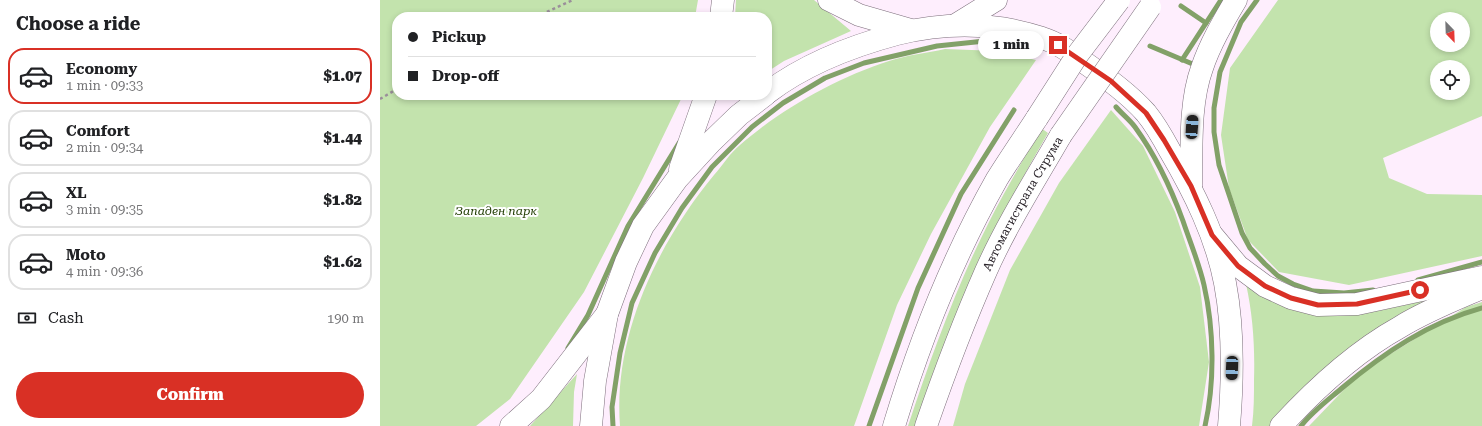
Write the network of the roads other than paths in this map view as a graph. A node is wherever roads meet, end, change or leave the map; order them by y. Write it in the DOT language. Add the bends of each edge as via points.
graph roads {
  1 [pos="723,0"];
  2 [pos="829,0"];
  3 [pos="996,0"];
  4 [pos="1118,0"];
  5 [pos="1236,0"];
  6 [pos="1153,3"];
  7 [pos="722,12"];
  8 [pos="957,24"];
  9 [pos="912,30"];
  10 [pos="772,90"];
  11 [pos="704,100"];
  12 [pos="758,100"];
  13 [pos="677,179"];
  14 [pos="1191,186"];
  15 [pos="1212,235"];
  16 [pos="1482,277"];
  17 [pos="1482,288"];
  18 [pos="607,314"];
  19 [pos="511,426"];
  20 [pos="591,426"];
  21 [pos="894,426"];
  22 [pos="926,426"];
  23 [pos="1229,426"];
  24 [pos="1281,426"];
  1 -- 7 [label="main road"];
  2 -- 9 [label="main road" via="859,15"];
  3 -- 8 [label="main road"];
  4 -- 21 [label="main road, bridge" via="1078,54 1036,118 998,179 971,230 944,288 906,384"];
  5 -- 14 [label="main road" via="1201,69 1194,105"];
  6 -- 22 [label="main road, Автомагистрала Струма, bridge" via="1061,135 1016,212 986,270 946,368"];
  8 -- 9 [label="main road"];
  8 -- 14 [label="main road" via="1007,28 1044,38 1075,56 1111,81 1146,113"];
  9 -- 10 [label="main road" via="874,40 838,54"];
  11 -- 13 [label="main road"];
  12 -- 13 [label="main road" via="711,142"];
  13 -- 18 [label="main road" via="643,226 626,262"];
  14 -- 15 [label="main road"];
  15 -- 16 [label="main road" via="1238,266 1265,286 1291,298 1318,305 1357,304"];
  15 -- 23 [label="main road" via="1225,282 1230,316 1232,355"];
  17 -- 24 [label="main road" via="1399,327 1363,351 1320,386"];
  18 -- 19 [label="main road" via="541,399"];
  18 -- 20 [label="main road" via="595,381"];
}
